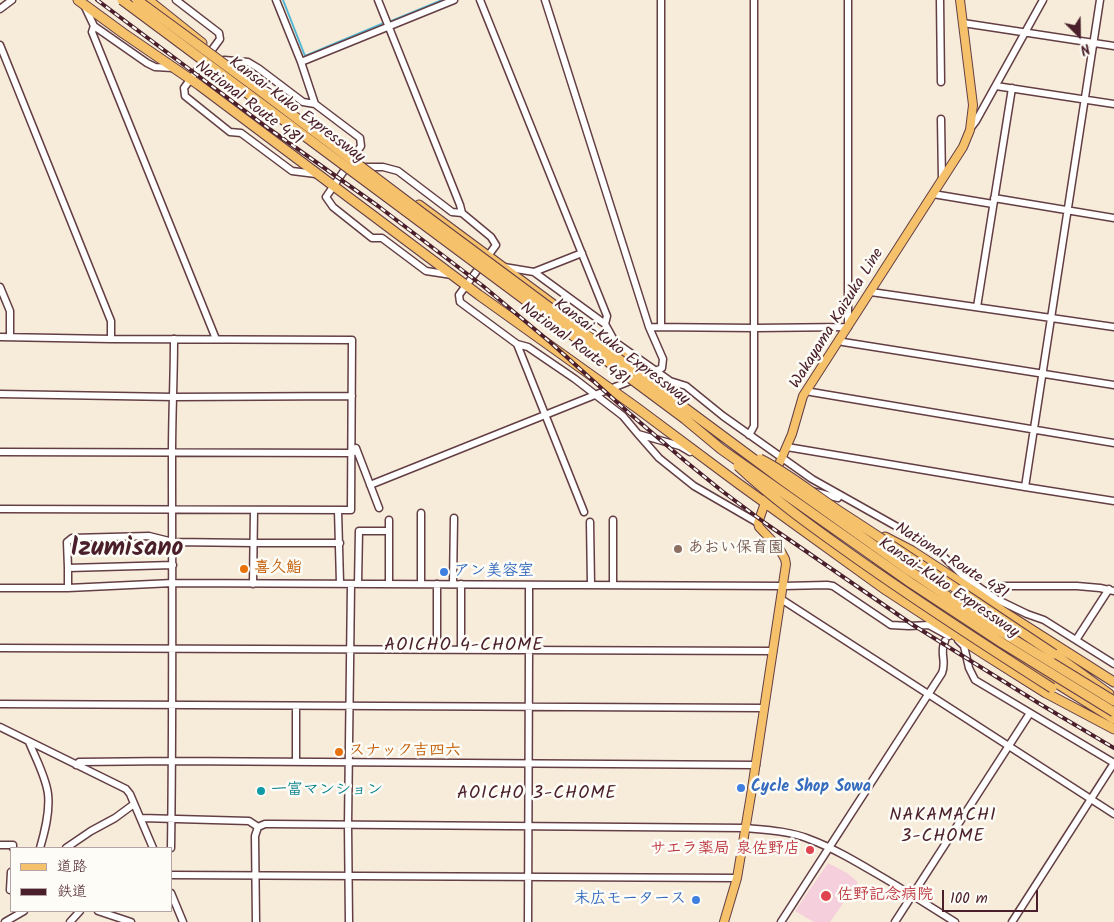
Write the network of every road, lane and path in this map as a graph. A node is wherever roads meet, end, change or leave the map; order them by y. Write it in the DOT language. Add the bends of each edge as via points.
graph roads {
  1 [pos="12,0"];
  2 [pos="122,0"];
  3 [pos="138,0"];
  4 [pos="148,0"];
  5 [pos="176,0"];
  6 [pos="276,0"];
  7 [pos="378,0"];
  8 [pos="454,0"];
  9 [pos="480,0"];
  10 [pos="545,0"];
  11 [pos="661,0"];
  12 [pos="754,0"];
  13 [pos="848,0"];
  14 [pos="940,0"];
  15 [pos="960,0"];
  16 [pos="1043,0"];
  17 [pos="1100,0"];
  18 [pos="81,3"];
  19 [pos="0,9"];
  20 [pos="963,23"];
  21 [pos="94,26"];
  22 [pos="388,26"];
  23 [pos="1026,32"];
  24 [pos="1094,42"];
  25 [pos="0,45"];
  26 [pos="1114,46"];
  27 [pos="212,50"];
  28 [pos="224,60"];
  29 [pos="300,62"];
  30 [pos="174,68"];
  31 [pos="190,79"];
  32 [pos="941,82"];
  33 [pos="996,86"];
  34 [pos="1012,88"];
  35 [pos="1085,98"];
  36 [pos="315,104"];
  37 [pos="1114,104"];
  38 [pos="941,119"];
  39 [pos="970,130"];
  40 [pos="353,157"];
  41 [pos="366,167"];
  42 [pos="316,174"];
  43 [pos="942,180"];
  44 [pos="332,186"];
  45 [pos="933,194"];
  46 [pos="994,201"];
  47 [pos="1068,210"];
  48 [pos="462,214"];
  49 [pos="1114,218"];
  50 [pos="582,253"];
  51 [pos="488,255"];
  52 [pos="503,266"];
  53 [pos="534,272"];
  54 [pos="453,275"];
  55 [pos="466,285"];
  56 [pos="0,287"];
  57 [pos="871,292"];
  58 [pos="977,307"];
  59 [pos="1050,318"];
  60 [pos="604,324"];
  61 [pos="649,327"];
  62 [pos="661,327"];
  63 [pos="848,327"];
  64 [pos="755,328"];
  65 [pos="1114,328"];
  66 [pos="0,337"];
  67 [pos="10,337"];
  68 [pos="111,339"];
  69 [pos="174,339"];
  70 [pos="216,339"];
  71 [pos="840,340"];
  72 [pos="517,344"];
  73 [pos="651,372"];
  74 [pos="1042,374"];
  75 [pos="1114,385"];
  76 [pos="610,389"];
  77 [pos="807,390"];
  78 [pos="0,394"];
  79 [pos="596,395"];
  80 [pos="352,396"];
  81 [pos="174,397"];
  82 [pos="545,415"];
  83 [pos="1033,430"];
  84 [pos="638,434"];
  85 [pos="749,435"];
  86 [pos="732,443"];
  87 [pos="1114,443"];
  88 [pos="787,447"];
  89 [pos="721,449"];
  90 [pos="0,452"];
  91 [pos="172,452"];
  92 [pos="354,452"];
  93 [pos="781,458"];
  94 [pos="707,460"];
  95 [pos="776,471"];
  96 [pos="370,485"];
  97 [pos="1025,487"];
  98 [pos="798,488"];
  99 [pos="1114,501"];
  100 [pos="765,502"];
  101 [pos="826,507"];
  102 [pos="379,508"];
  103 [pos="0,509"];
  104 [pos="173,509"];
  105 [pos="254,510"];
  106 [pos="338,510"];
  107 [pos="584,512"];
  108 [pos="421,513"];
  109 [pos="454,518"];
  110 [pos="883,519"];
  111 [pos="390,520"];
  112 [pos="614,520"];
  113 [pos="590,522"];
  114 [pos="758,523"];
  115 [pos="390,531"];
  116 [pos="817,540"];
  117 [pos="173,542"];
  118 [pos="340,542"];
  119 [pos="253,543"];
  120 [pos="173,565"];
  121 [pos="68,568"];
  122 [pos="173,583"];
  123 [pos="253,584"];
  124 [pos="340,584"];
  125 [pos="354,584"];
  126 [pos="389,584"];
  127 [pos="421,584"];
  128 [pos="436,584"];
  129 [pos="453,584"];
  130 [pos="461,584"];
  131 [pos="529,585"];
  132 [pos="591,585"];
  133 [pos="613,585"];
  134 [pos="783,586"];
  135 [pos="996,586"];
  136 [pos="0,588"];
  137 [pos="68,588"];
  138 [pos="1112,590"];
  139 [pos="781,599"];
  140 [pos="1076,640"];
  141 [pos="945,641"];
  142 [pos="0,648"];
  143 [pos="173,648"];
  144 [pos="350,649"];
  145 [pos="436,649"];
  146 [pos="461,650"];
  147 [pos="529,650"];
  148 [pos="773,651"];
  149 [pos="1054,654"];
  150 [pos="1114,664"];
  151 [pos="1114,684"];
  152 [pos="928,694"];
  153 [pos="1114,699"];
  154 [pos="0,704"];
  155 [pos="172,705"];
  156 [pos="296,706"];
  157 [pos="350,706"];
  158 [pos="529,707"];
  159 [pos="764,708"];
  160 [pos="1114,712"];
  161 [pos="1030,713"];
  162 [pos="1113,724"];
  163 [pos="0,727"];
  164 [pos="29,742"];
  165 [pos="1008,746"];
  166 [pos="172,761"];
  167 [pos="296,762"];
  168 [pos="350,762"];
  169 [pos="1114,763"];
  170 [pos="528,764"];
  171 [pos="76,765"];
  172 [pos="756,765"];
  173 [pos="1091,800"];
  174 [pos="134,804"];
  175 [pos="1114,814"];
  176 [pos="140,818"];
  177 [pos="172,818"];
  178 [pos="348,824"];
  179 [pos="529,826"];
  180 [pos="258,827"];
  181 [pos="746,828"];
  182 [pos="0,845"];
  183 [pos="13,847"];
  184 [pos="40,847"];
  185 [pos="67,847"];
  186 [pos="153,847"];
  187 [pos="171,847"];
  188 [pos="828,847"];
  189 [pos="172,875"];
  190 [pos="256,876"];
  191 [pos="350,876"];
  192 [pos="528,876"];
  193 [pos="737,878"];
  194 [pos="172,895"];
  195 [pos="913,895"];
  196 [pos="22,912"];
  197 [pos="79,912"];
  198 [pos="101,912"];
  199 [pos="127,921"];
  200 [pos="5,922"];
  201 [pos="70,922"];
  202 [pos="183,922"];
  203 [pos="256,922"];
  204 [pos="350,922"];
  205 [pos="528,922"];
  206 [pos="724,922"];
  207 [pos="780,922"];
  208 [pos="895,922"];
  209 [pos="955,922"];
  210 [pos="1012,922"];
  1 -- 19 [label="street"];
  2 -- 89 [label="highway, Kansai-Kuko Expressway, bridge"];
  3 -- 86 [label="highway, Kansai-Kuko Expressway, bridge"];
  4 -- 27 [label="highway, National Route 481"];
  5 -- 27 [label="street" via="219,33 220,39"];
  6 -- 29 [label="street"];
  7 -- 22 [label="street"];
  8 -- 22 [label="street"];
  9 -- 50 [label="street"];
  10 -- 61 [label="street"];
  11 -- 62 [label="street"];
  12 -- 64 [label="street"];
  13 -- 63 [label="street"];
  14 -- 32 [label="street"];
  15 -- 20 [label="main road, Wakayama Kaizuka Line"];
  16 -- 23 [label="street"];
  17 -- 24 [label="street"];
  18 -- 21 [label="street"];
  18 -- 30 [label="highway, National Route 481"];
  20 -- 23 [label="street"];
  20 -- 39 [label="main road, Wakayama Kaizuka Line" via="973,105"];
  21 -- 30 [label="street" via="147,63"];
  21 -- 70 [label="street" via="92,32"];
  22 -- 29 [label="street"];
  22 -- 48 [label="street"];
  23 -- 24 [label="street"];
  23 -- 33 [label="street"];
  24 -- 26 [label="street"];
  24 -- 35 [label="street"];
  25 -- 68 [label="street" via="111,321"];
  27 -- 28 [label="highway, National Route 481"];
  27 -- 31 [label="street"];
  28 -- 36 [label="street" via="248,62 304,102"];
  28 -- 40 [label="highway, National Route 481"];
  29 -- 36 [label="street"];
  30 -- 31 [label="highway, National Route 481"];
  31 -- 42 [label="highway, National Route 481"];
  31 -- 42 [label="street" via="184,88 184,96 230,132 241,133 292,171"];
  33 -- 34 [label="street"];
  33 -- 39 [label="street"];
  34 -- 35 [label="street"];
  34 -- 46 [label="street"];
  35 -- 37 [label="street"];
  35 -- 47 [label="street"];
  36 -- 40 [label="street" via="360,138 361,146"];
  38 -- 43 [label="street"];
  39 -- 43 [label="main road, Wakayama Kaizuka Line" via="963,148"];
  40 -- 41 [label="highway, National Route 481"];
  40 -- 44 [label="street"];
  41 -- 48 [label="street" via="398,171 452,212"];
  41 -- 51 [label="highway, National Route 481"];
  42 -- 44 [label="highway, National Route 481"];
  43 -- 45 [label="main road, Wakayama Kaizuka Line"];
  44 -- 54 [label="highway, National Route 481"];
  44 -- 54 [label="street" via="326,197 333,207 372,238 382,238 426,271"];
  45 -- 46 [label="street"];
  45 -- 57 [label="main road, Wakayama Kaizuka Line"];
  46 -- 47 [label="street"];
  46 -- 58 [label="street"];
  47 -- 49 [label="street"];
  47 -- 59 [label="street"];
  48 -- 51 [label="street" via="492,236 496,245"];
  50 -- 53 [label="street"];
  50 -- 60 [label="street" via="607,316"];
  51 -- 52 [label="highway, National Route 481"];
  51 -- 55 [label="street"];
  52 -- 53 [label="street"];
  52 -- 73 [label="highway, National Route 481"];
  53 -- 60 [label="street"];
  54 -- 55 [label="highway, National Route 481"];
  55 -- 72 [label="street" via="459,295 460,302"];
  55 -- 76 [label="highway, National Route 481"];
  56 -- 67 [label="street" via="10,312"];
  57 -- 58 [label="street"];
  57 -- 63 [label="main road, Wakayama Kaizuka Line"];
  58 -- 59 [label="street"];
  59 -- 65 [label="street"];
  59 -- 74 [label="street"];
  60 -- 73 [label="street" via="614,342"];
  61 -- 62 [label="street"];
  61 -- 73 [label="street" via="663,359 662,368"];
  62 -- 64 [label="street"];
  63 -- 64 [label="street"];
  63 -- 71 [label="main road, Wakayama Kaizuka Line"];
  64 -- 85 [label="street" via="754,426"];
  66 -- 67 [label="street"];
  67 -- 68 [label="street"];
  68 -- 69 [label="street"];
  69 -- 70 [label="street"];
  69 -- 81 [label="street"];
  70 -- 80 [label="street" via="352,340"];
  71 -- 74 [label="street"];
  71 -- 77 [label="main road, Wakayama Kaizuka Line"];
  72 -- 79 [label="street" via="528,347"];
  72 -- 82 [label="street"];
  73 -- 76 [label="street"];
  73 -- 85 [label="street" via="686,386"];
  73 -- 95 [label="highway, National Route 481"];
  74 -- 75 [label="street"];
  74 -- 83 [label="street"];
  76 -- 79 [label="street"];
  76 -- 94 [label="highway, National Route 481"];
  77 -- 83 [label="street"];
  77 -- 88 [label="main road, Wakayama Kaizuka Line"];
  78 -- 81 [label="street"];
  79 -- 82 [label="street"];
  79 -- 84 [label="street" via="623,416"];
  80 -- 81 [label="street"];
  80 -- 92 [label="street"];
  81 -- 91 [label="street"];
  82 -- 96 [label="street"];
  82 -- 107 [label="street"];
  83 -- 87 [label="street"];
  83 -- 97 [label="street"];
  84 -- 94 [label="street" via="680,446"];
  84 -- 114 [label="street" via="659,458 694,486"];
  85 -- 93 [label="street"];
  86 -- 149 [label="highway, bridge" via="777,468"];
  86 -- 153 [label="highway, Kansai-Kuko Expressway, bridge" via="933,586"];
  88 -- 93 [label="main road, Wakayama Kaizuka Line"];
  88 -- 97 [label="street"];
  89 -- 160 [label="highway, Kansai-Kuko Expressway, bridge" via="1002,644"];
  89 -- 162 [label="highway, bridge" via="752,479 809,524 907,594"];
  90 -- 91 [label="street"];
  91 -- 92 [label="street"];
  91 -- 104 [label="street"];
  92 -- 96 [label="street"];
  92 -- 106 [label="street" via="351,510"];
  93 -- 95 [label="main road, Wakayama Kaizuka Line"];
  93 -- 110 [label="street"];
  94 -- 100 [label="highway, National Route 481"];
  95 -- 98 [label="highway, National Route 481"];
  95 -- 100 [label="main road, Wakayama Kaizuka Line"];
  96 -- 102 [label="street"];
  97 -- 99 [label="street"];
  98 -- 101 [label="highway, National Route 481"];
  98 -- 110 [label="street" via="834,496"];
  100 -- 114 [label="main road, Wakayama Kaizuka Line"];
  100 -- 116 [label="highway, National Route 481"];
  101 -- 151 [label="highway, National Route 481" via="912,551"];
  101 -- 153 [label="highway" via="900,560"];
  103 -- 104 [label="street"];
  104 -- 105 [label="street"];
  104 -- 117 [label="street"];
  105 -- 106 [label="street"];
  105 -- 119 [label="street"];
  106 -- 118 [label="street"];
  108 -- 127 [label="street"];
  109 -- 129 [label="street"];
  110 -- 140 [label="street" via="940,553 963,576 996,599 1044,620"];
  111 -- 115 [label="street"];
  112 -- 133 [label="street"];
  113 -- 132 [label="street"];
  114 -- 134 [label="main road" via="785,559"];
  115 -- 125 [label="street" via="359,531"];
  115 -- 126 [label="street"];
  116 -- 162 [label="highway" via="896,579"];
  116 -- 162 [label="highway, National Route 481" via="886,590 1046,693"];
  117 -- 119 [label="street"];
  117 -- 120 [label="street"];
  117 -- 121 [label="street" via="149,536 72,538 67,542"];
  118 -- 119 [label="street"];
  118 -- 124 [label="street"];
  119 -- 123 [label="street"];
  120 -- 121 [label="street"];
  120 -- 122 [label="street"];
  121 -- 137 [label="street"];
  122 -- 123 [label="street"];
  122 -- 137 [label="street"];
  122 -- 143 [label="street"];
  123 -- 124 [label="street"];
  124 -- 125 [label="street"];
  125 -- 126 [label="street"];
  125 -- 144 [label="street"];
  126 -- 127 [label="street"];
  127 -- 128 [label="street"];
  128 -- 129 [label="street"];
  128 -- 145 [label="street"];
  129 -- 130 [label="street"];
  130 -- 131 [label="street"];
  130 -- 146 [label="street"];
  131 -- 132 [label="street"];
  131 -- 147 [label="street"];
  132 -- 133 [label="street"];
  133 -- 134 [label="street"];
  134 -- 139 [label="main road"];
  134 -- 161 [label="street" via="833,586 892,625 929,625 964,646 975,680"];
  135 -- 138 [label="street" via="1077,586"];
  136 -- 137 [label="street"];
  138 -- 140 [label="street"];
  139 -- 148 [label="main road"];
  139 -- 152 [label="street"];
  140 -- 150 [label="street"];
  141 -- 152 [label="street" via="942,646 945,666"];
  142 -- 143 [label="street"];
  143 -- 144 [label="street"];
  143 -- 155 [label="street"];
  144 -- 145 [label="street"];
  144 -- 157 [label="street"];
  145 -- 146 [label="street"];
  146 -- 147 [label="street"];
  147 -- 148 [label="street"];
  147 -- 158 [label="street"];
  148 -- 159 [label="main road"];
  149 -- 151 [label="highway"];
  149 -- 153 [label="highway"];
  152 -- 165 [label="street"];
  152 -- 188 [label="street"];
  154 -- 155 [label="street"];
  155 -- 156 [label="street"];
  155 -- 166 [label="street"];
  156 -- 157 [label="street"];
  156 -- 167 [label="street"];
  157 -- 158 [label="street"];
  157 -- 168 [label="street"];
  158 -- 159 [label="street"];
  158 -- 170 [label="street"];
  159 -- 172 [label="main road"];
  161 -- 165 [label="street"];
  161 -- 169 [label="street"];
  163 -- 164 [label="street"];
  164 -- 171 [label="street"];
  164 -- 184 [label="street" via="48,793"];
  165 -- 173 [label="street"];
  165 -- 195 [label="street"];
  166 -- 167 [label="street"];
  166 -- 171 [label="street" via="78,762"];
  166 -- 177 [label="street"];
  167 -- 168 [label="street"];
  168 -- 170 [label="street"];
  168 -- 178 [label="street"];
  169 -- 173 [label="street"];
  170 -- 172 [label="street"];
  170 -- 179 [label="street"];
  171 -- 174 [label="street" via="126,789"];
  172 -- 181 [label="main road"];
  173 -- 175 [label="street"];
  173 -- 210 [label="street"];
  174 -- 176 [label="street"];
  174 -- 185 [label="street"];
  176 -- 177 [label="street"];
  176 -- 186 [label="street"];
  177 -- 180 [label="street" via="249,821"];
  177 -- 187 [label="street"];
  178 -- 179 [label="street"];
  178 -- 180 [label="street" via="265,824"];
  178 -- 191 [label="street"];
  179 -- 181 [label="street"];
  179 -- 192 [label="street"];
  180 -- 190 [label="street" via="255,836"];
  181 -- 188 [label="street" via="787,833"];
  181 -- 193 [label="main road"];
  182 -- 183 [label="street"];
  188 -- 195 [label="street"];
  188 -- 207 [label="street"];
  189 -- 190 [label="street"];
  190 -- 191 [label="street"];
  190 -- 203 [label="street"];
  191 -- 192 [label="street"];
  191 -- 204 [label="street"];
  192 -- 193 [label="street"];
  192 -- 205 [label="street"];
  193 -- 206 [label="main road"];
  194 -- 202 [label="street"];
  195 -- 208 [label="street"];
  195 -- 209 [label="street"];
  196 -- 200 [label="street"];
  197 -- 201 [label="street"];
  198 -- 199 [label="street"];
}
